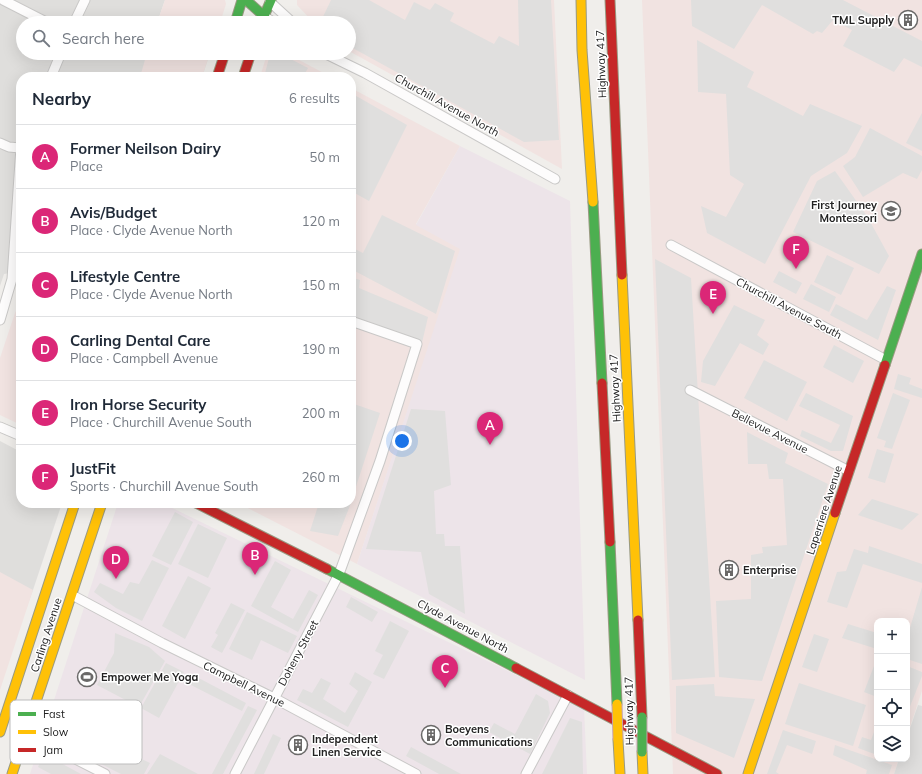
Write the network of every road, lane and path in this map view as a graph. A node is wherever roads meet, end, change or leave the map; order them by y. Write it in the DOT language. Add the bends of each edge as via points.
graph roads {
  1 [pos="2,0"];
  2 [pos="85,0"];
  3 [pos="242,0"];
  4 [pos="246,0"];
  5 [pos="581,0"];
  6 [pos="610,0"];
  7 [pos="270,1"];
  8 [pos="34,16"];
  9 [pos="77,16"];
  10 [pos="236,16"];
  11 [pos="260,16"];
  12 [pos="264,16"];
  13 [pos="286,16"];
  14 [pos="58,60"];
  15 [pos="223,60"];
  16 [pos="249,60"];
  17 [pos="339,60"];
  18 [pos="53,72"];
  19 [pos="219,72"];
  20 [pos="245,72"];
  21 [pos="0,143"];
  22 [pos="16,147"];
  23 [pos="555,179"];
  24 [pos="16,220"];
  25 [pos="671,245"];
  26 [pos="922,254"];
  27 [pos="0,320"];
  28 [pos="356,323"];
  29 [pos="886,360"];
  30 [pos="690,390"];
  31 [pos="0,427"];
  32 [pos="16,434"];
  33 [pos="849,472"];
  34 [pos="73,508"];
  35 [pos="100,508"];
  36 [pos="206,508"];
  37 [pos="339,574"];
  38 [pos="72,595"];
  39 [pos="568,695"];
  40 [pos="274,698"];
  41 [pos="10,700"];
  42 [pos="37,700"];
  43 [pos="10,701"];
  44 [pos="0,732"];
  45 [pos="16,764"];
  46 [pos="85,764"];
  47 [pos="12,774"];
  48 [pos="105,774"];
  49 [pos="235,774"];
  50 [pos="416,774"];
  51 [pos="526,774"];
  52 [pos="620,774"];
  53 [pos="643,774"];
  54 [pos="717,774"];
  55 [pos="748,774"];
  1 -- 8 [label="street"];
  2 -- 9 [label="street"];
  3 -- 10 [label="main road"];
  4 -- 11 [label="main road"];
  5 -- 52 [label="main road, bridge" via="582,50 595,226"];
  6 -- 53 [label="main road, Highway 417, bridge" via="634,506"];
  7 -- 12 [label="main road"];
  7 -- 13 [label="street"];
  14 -- 18 [label="street"];
  15 -- 19 [label="main road"];
  16 -- 20 [label="main road"];
  17 -- 23 [label="street, Churchill Avenue North"];
  21 -- 22 [label="street"];
  24 -- 27 [label="street" via="12,278"];
  25 -- 29 [label="street, Churchill Avenue South"];
  26 -- 29 [label="main road, Laperriere Avenue"];
  28 -- 37 [label="street, Doheny Street" via="417,344 380,461"];
  29 -- 33 [label="main road, Laperriere Avenue"];
  30 -- 33 [label="street, Bellevue Avenue"];
  31 -- 32 [label="street"];
  33 -- 55 [label="main road, Laperriere Avenue"];
  34 -- 41 [label="main road, Carling Avenue"];
  35 -- 38 [label="main road, Carling Avenue"];
  36 -- 37 [label="main road, Clyde Avenue North"];
  37 -- 39 [label="main road, Clyde Avenue North"];
  37 -- 40 [label="street, Doheny Street"];
  38 -- 40 [label="street, Campbell Avenue"];
  38 -- 42 [label="main road, Carling Avenue"];
  39 -- 51 [label="street"];
  39 -- 54 [label="main road, Clyde Avenue North"];
  40 -- 49 [label="street, Doheny Street"];
  40 -- 50 [label="street, Campbell Avenue"];
  43 -- 44 [label="main road, Carling Avenue"];
  45 -- 47 [label="main road, Carling Avenue"];
  46 -- 48 [label="street"];
}
